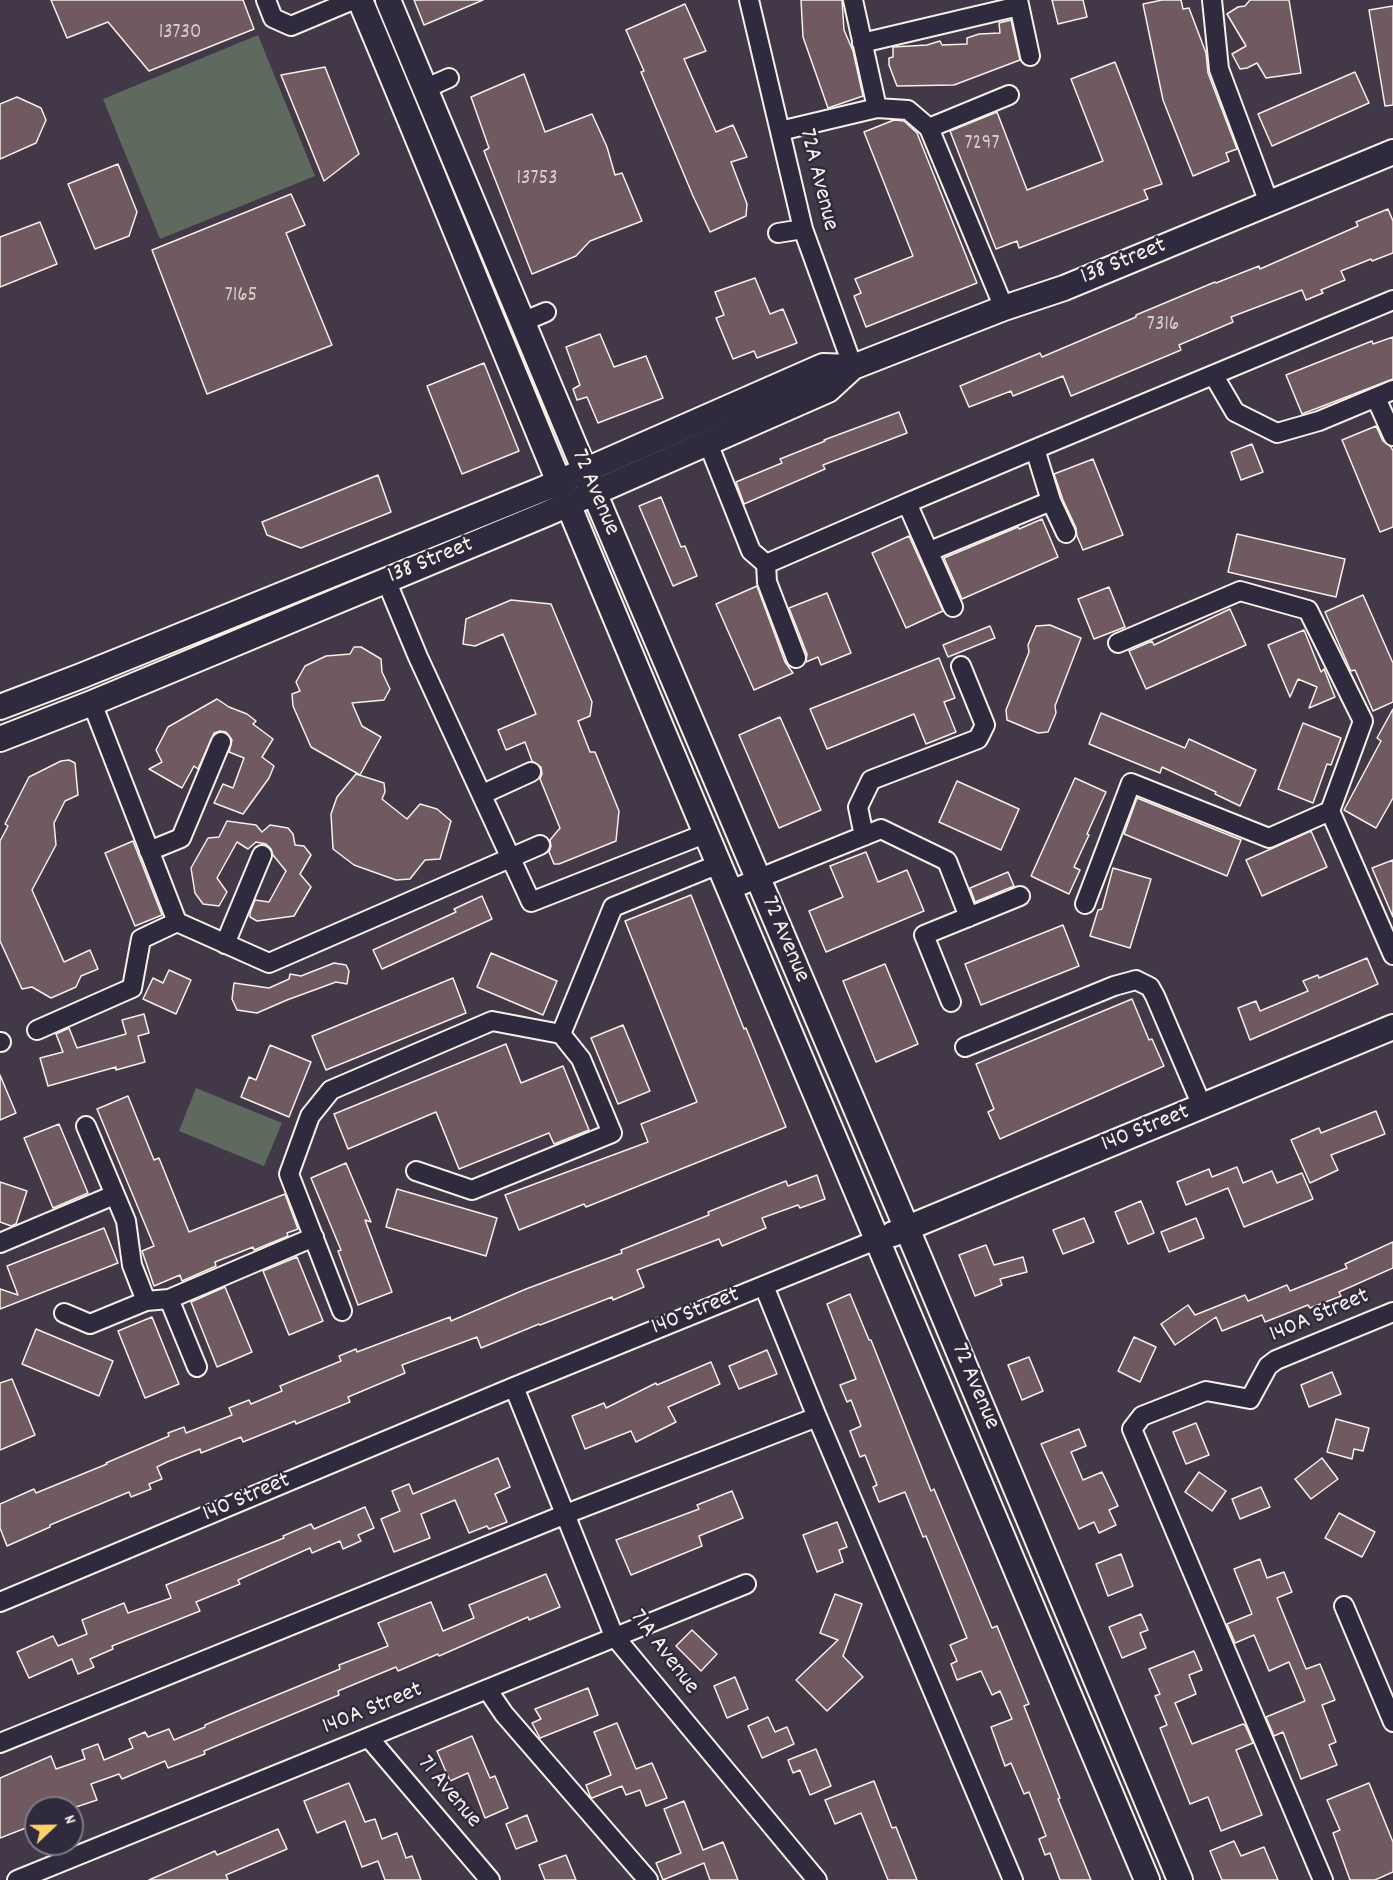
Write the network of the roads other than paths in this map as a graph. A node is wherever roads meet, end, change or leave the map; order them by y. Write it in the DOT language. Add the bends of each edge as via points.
graph roads {
  1 [pos="266,0"];
  2 [pos="353,0"];
  3 [pos="360,0"];
  4 [pos="388,0"];
  5 [pos="749,0"];
  6 [pos="853,0"];
  7 [pos="1212,0"];
  8 [pos="1018,3"];
  9 [pos="862,43"];
  10 [pos="1030,56"];
  11 [pos="449,78"];
  12 [pos="424,89"];
  13 [pos="1009,94"];
  14 [pos="878,108"];
  15 [pos="929,128"];
  16 [pos="780,131"];
  17 [pos="1393,152"];
  18 [pos="1269,203"];
  19 [pos="804,229"];
  20 [pos="778,233"];
  21 [pos="1393,300"];
  22 [pos="1004,308"];
  23 [pos="546,312"];
  24 [pos="522,322"];
  25 [pos="853,367"];
  26 [pos="1214,376"];
  27 [pos="1393,390"];
  28 [pos="1376,398"];
  29 [pos="1393,436"];
  30 [pos="708,443"];
  31 [pos="1035,449"];
  32 [pos="585,471"];
  33 [pos="559,482"];
  34 [pos="594,493"];
  35 [pos="1051,501"];
  36 [pos="907,503"];
  37 [pos="568,505"];
  38 [pos="1066,533"];
  39 [pos="930,551"];
  40 [pos="766,564"];
  41 [pos="386,580"];
  42 [pos="953,608"];
  43 [pos="1118,643"];
  44 [pos="796,658"];
  45 [pos="961,666"];
  46 [pos="92,703"];
  47 [pos="0,707"];
  48 [pos="0,739"];
  49 [pos="221,742"];
  50 [pos="531,772"];
  51 [pos="483,794"];
  52 [pos="1330,811"];
  53 [pos="707,833"];
  54 [pos="864,836"];
  55 [pos="540,845"];
  56 [pos="149,851"];
  57 [pos="262,855"];
  58 [pos="510,859"];
  59 [pos="719,864"];
  60 [pos="759,879"];
  61 [pos="730,890"];
  62 [pos="1020,896"];
  63 [pos="1085,904"];
  64 [pos="969,917"];
  65 [pos="177,922"];
  66 [pos="1386,922"];
  67 [pos="225,944"];
  68 [pos="1393,955"];
  69 [pos="951,1002"];
  70 [pos="1393,1028"];
  71 [pos="37,1030"];
  72 [pos="561,1034"];
  73 [pos="965,1047"];
  74 [pos="1202,1106"];
  75 [pos="86,1126"];
  76 [pos="416,1171"];
  77 [pos="114,1195"];
  78 [pos="907,1228"];
  79 [pos="314,1237"];
  80 [pos="876,1240"];
  81 [pos="0,1243"];
  82 [pos="764,1286"];
  83 [pos="169,1299"];
  84 [pos="146,1300"];
  85 [pos="342,1311"];
  86 [pos="1393,1312"];
  87 [pos="64,1313"];
  88 [pos="197,1367"];
  89 [pos="514,1387"];
  90 [pos="817,1417"];
  91 [pos="566,1514"];
  92 [pos="746,1584"];
  93 [pos="0,1602"];
  94 [pos="1344,1606"];
  95 [pos="614,1636"];
  96 [pos="487,1689"];
  97 [pos="1393,1722"];
  98 [pos="369,1738"];
  99 [pos="0,1743"];
  100 [pos="17,1880"];
  101 [pos="490,1880"];
  102 [pos="648,1880"];
  103 [pos="817,1880"];
  104 [pos="1013,1880"];
  105 [pos="1147,1880"];
  106 [pos="1180,1880"];
  107 [pos="1323,1880"];
  1 -- 2 [label="street" via="273,18 291,26"];
  3 -- 33 [label="main road, 72 Avenue"];
  4 -- 12 [label="main road, 72 Avenue"];
  5 -- 16 [label="street, 72A Avenue"];
  6 -- 9 [label="street"];
  7 -- 18 [label="street" via="1219,69"];
  8 -- 9 [label="street"];
  8 -- 10 [label="street"];
  9 -- 14 [label="street"];
  11 -- 12 [label="street"];
  12 -- 24 [label="main road, 72 Avenue"];
  13 -- 15 [label="street"];
  14 -- 15 [label="street" via="909,110"];
  14 -- 16 [label="street"];
  15 -- 22 [label="street"];
  16 -- 19 [label="street, 72A Avenue"];
  17 -- 18 [label="main road, 138 Street"];
  18 -- 22 [label="main road, 138 Street" via="1064,288"];
  19 -- 20 [label="street"];
  19 -- 25 [label="street, 72A Avenue"];
  21 -- 26 [label="street"];
  22 -- 25 [label="main road, 138 Street"];
  23 -- 24 [label="street"];
  24 -- 32 [label="main road, 72 Avenue"];
  25 -- 30 [label="main road, 138 Street" via="828,390"];
  25 -- 32 [label="main road, 138 Street" via="823,366"];
  26 -- 28 [label="street" via="1235,412 1276,433"];
  26 -- 31 [label="street"];
  27 -- 28 [label="street"];
  28 -- 29 [label="street"];
  30 -- 34 [label="main road, 138 Street"];
  30 -- 40 [label="street" via="751,552"];
  31 -- 35 [label="street"];
  31 -- 36 [label="street"];
  32 -- 33 [label="main road, 138 Street"];
  32 -- 34 [label="main road, 72 Avenue"];
  33 -- 37 [label="main road, 72 Avenue"];
  33 -- 47 [label="main road, 138 Street"];
  34 -- 37 [label="main road, 138 Street"];
  34 -- 60 [label="main road, 72 Avenue"];
  35 -- 38 [label="street"];
  35 -- 39 [label="street"];
  36 -- 39 [label="street"];
  36 -- 40 [label="street"];
  37 -- 41 [label="main road, 138 Street"];
  37 -- 53 [label="main road, 72 Avenue"];
  39 -- 42 [label="street"];
  40 -- 44 [label="street" via="766,582"];
  41 -- 46 [label="main road, 138 Street"];
  41 -- 51 [label="street"];
  43 -- 52 [label="street" via="1240,591 1308,610 1363,721"];
  45 -- 54 [label="street" via="985,725 978,739 871,780 858,807"];
  46 -- 48 [label="main road, 138 Street"];
  46 -- 56 [label="street"];
  49 -- 56 [label="street" via="181,838"];
  50 -- 51 [label="street"];
  51 -- 58 [label="street"];
  52 -- 63 [label="street" via="1269,838 1131,783"];
  52 -- 66 [label="street"];
  53 -- 58 [label="street" via="531,902"];
  53 -- 59 [label="main road, 72 Avenue"];
  54 -- 60 [label="street"];
  54 -- 64 [label="street" via="881,829 947,861"];
  55 -- 58 [label="street"];
  56 -- 65 [label="street"];
  57 -- 67 [label="street"];
  58 -- 67 [label="street" via="269,963"];
  59 -- 61 [label="main road, 72 Avenue"];
  59 -- 72 [label="street" via="613,908"];
  60 -- 61 [label="street"];
  60 -- 78 [label="main road, 72 Avenue"];
  61 -- 80 [label="main road, 72 Avenue"];
  62 -- 64 [label="street"];
  64 -- 69 [label="street" via="924,935"];
  65 -- 67 [label="street"];
  65 -- 71 [label="street" via="141,939 132,988"];
  66 -- 68 [label="street"];
  70 -- 74 [label="main road, 140 Street"];
  72 -- 76 [label="street" via="581,1059 612,1133 472,1190"];
  72 -- 79 [label="street" via="492,1021 331,1090 310,1116 289,1174"];
  73 -- 74 [label="street" via="1136,980 1149,987 1155,996"];
  74 -- 78 [label="main road, 140 Street"];
  75 -- 77 [label="street"];
  77 -- 81 [label="street"];
  77 -- 84 [label="street" via="126,1221 132,1265"];
  78 -- 80 [label="main road, 140 Street"];
  78 -- 106 [label="main road, 72 Avenue"];
  79 -- 83 [label="street"];
  79 -- 85 [label="street"];
  80 -- 82 [label="street, 140 Street"];
  80 -- 105 [label="main road, 72 Avenue"];
  82 -- 89 [label="street, 140 Street"];
  82 -- 90 [label="street"];
  83 -- 84 [label="street"];
  83 -- 88 [label="street"];
  84 -- 87 [label="street" via="90,1324"];
  86 -- 107 [label="street, 140A Street" via="1276,1360 1268,1366 1250,1400 1206,1391 1142,1416 1132,1429"];
  89 -- 91 [label="street, 71A Avenue"];
  89 -- 93 [label="street, 140 Street"];
  90 -- 91 [label="street"];
  90 -- 104 [label="street"];
  91 -- 95 [label="street, 71A Avenue"];
  91 -- 99 [label="street"];
  92 -- 95 [label="street, 140A Street"];
  94 -- 97 [label="street"];
  95 -- 96 [label="street, 140A Street"];
  95 -- 103 [label="street, 71A Avenue"];
  96 -- 98 [label="street, 140A Street"];
  96 -- 102 [label="street" via="504,1714"];
  98 -- 100 [label="street, 140A Street"];
  98 -- 101 [label="street, 71 Avenue"];
}
